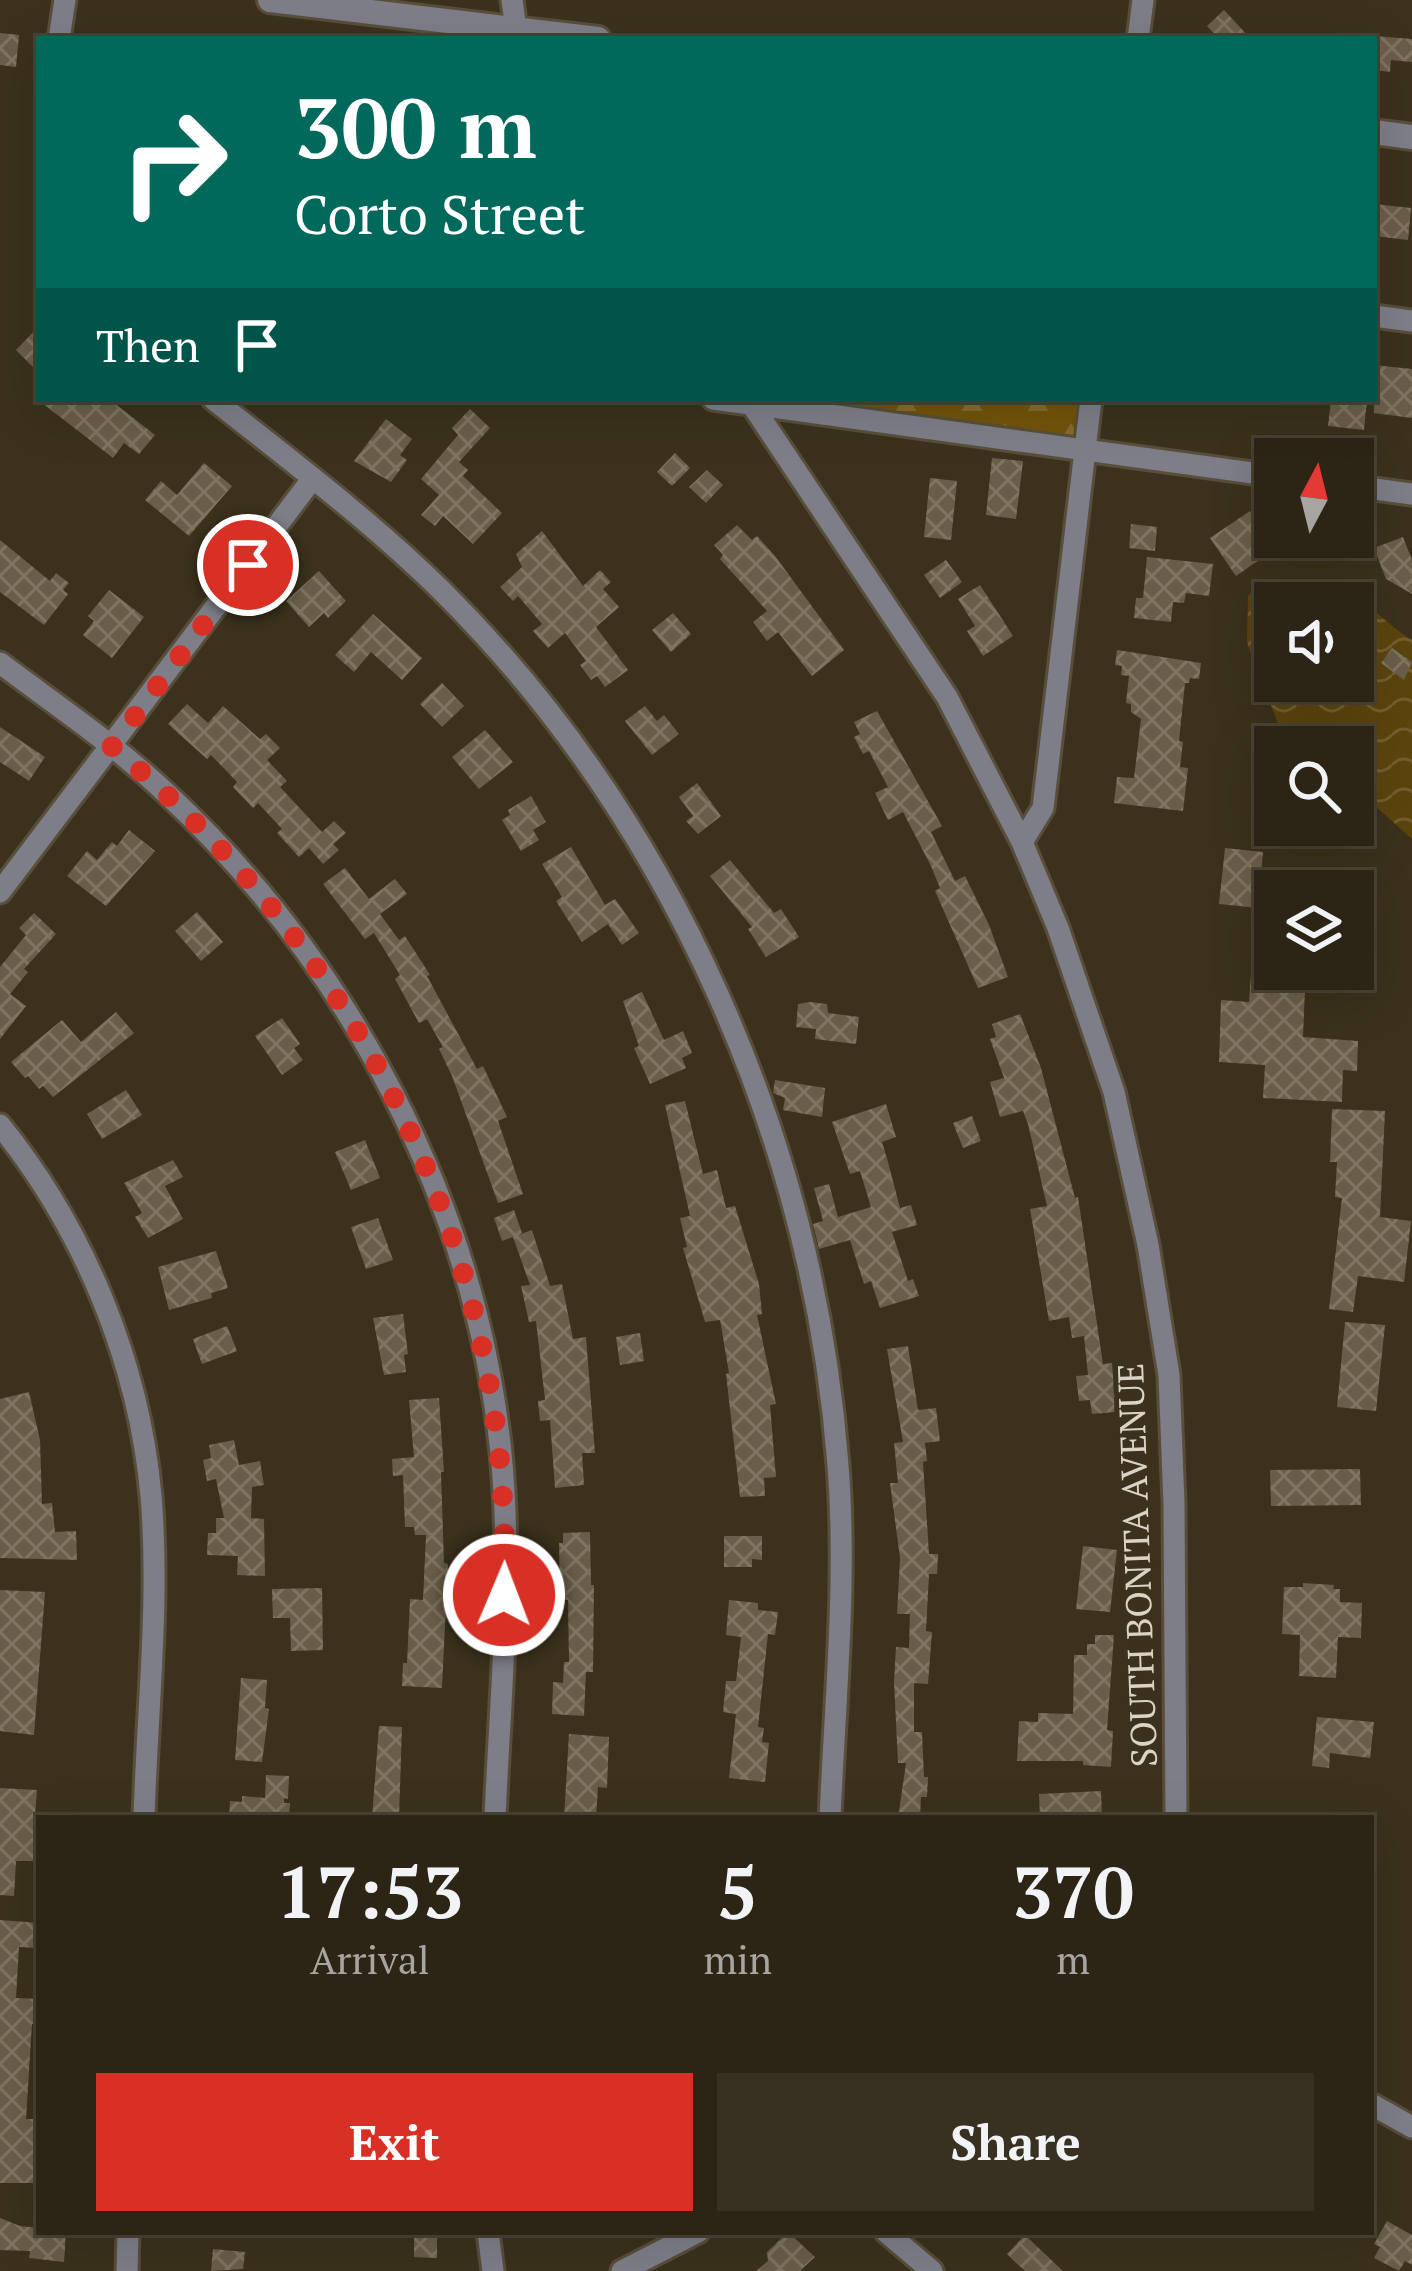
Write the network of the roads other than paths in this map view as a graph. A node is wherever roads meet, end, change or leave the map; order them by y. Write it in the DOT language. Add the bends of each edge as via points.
graph roads {
  1 [pos="65,0"];
  2 [pos="270,0"];
  3 [pos="512,0"];
  4 [pos="1143,0"];
  5 [pos="519,34"];
  6 [pos="59,36"];
  7 [pos="551,36"];
  8 [pos="1138,36"];
  9 [pos="1377,132"];
  10 [pos="1412,137"];
  11 [pos="1377,316"];
  12 [pos="1412,321"];
  13 [pos="216,402"];
  14 [pos="750,402"];
  15 [pos="756,402"];
  16 [pos="1091,402"];
  17 [pos="1084,451"];
  18 [pos="1254,473"];
  19 [pos="313,478"];
  20 [pos="1374,489"];
  21 [pos="1412,494"];
  22 [pos="0,663"];
  23 [pos="112,747"];
  24 [pos="1022,842"];
  25 [pos="0,892"];
  26 [pos="0,1125"];
  27 [pos="144,1815"];
  28 [pos="495,1815"];
  29 [pos="830,1815"];
  30 [pos="1176,1815"];
  31 [pos="1374,2106"];
  32 [pos="1412,2127"];
  33 [pos="128,2235"];
  34 [pos="488,2235"];
  35 [pos="692,2235"];
  36 [pos="890,2235"];
  37 [pos="127,2271"];
  38 [pos="493,2271"];
  39 [pos="622,2271"];
  40 [pos="932,2271"];
  1 -- 6 [label="street"];
  2 -- 5 [label="street"];
  3 -- 5 [label="street"];
  4 -- 8 [label="street"];
  5 -- 7 [label="street"];
  9 -- 10 [label="street"];
  11 -- 12 [label="street"];
  13 -- 19 [label="street"];
  14 -- 24 [label="street, SOUTH BONITA AVENUE" via="947,697"];
  15 -- 17 [label="street"];
  16 -- 17 [label="street"];
  17 -- 18 [label="street"];
  17 -- 24 [label="street" via="1042,808"];
  19 -- 23 [label="street"];
  19 -- 29 [label="street" via="449,599 565,734 660,878 736,1036 790,1197 830,1389 840,1529"];
  20 -- 21 [label="street"];
  22 -- 23 [label="street"];
  23 -- 25 [label="street"];
  23 -- 28 [label="street" via="226,854 326,979 393,1093 450,1234 482,1341 501,1455"];
  24 -- 30 [label="street, SOUTH BONITA AVENUE" via="1114,1093 1148,1245 1165,1354 1174,1504"];
  26 -- 27 [label="street" via="76,1243 139,1413 152,1539"];
  31 -- 32 [label="street"];
  33 -- 37 [label="street"];
  34 -- 38 [label="street"];
  35 -- 39 [label="street"];
  36 -- 40 [label="street"];
}
